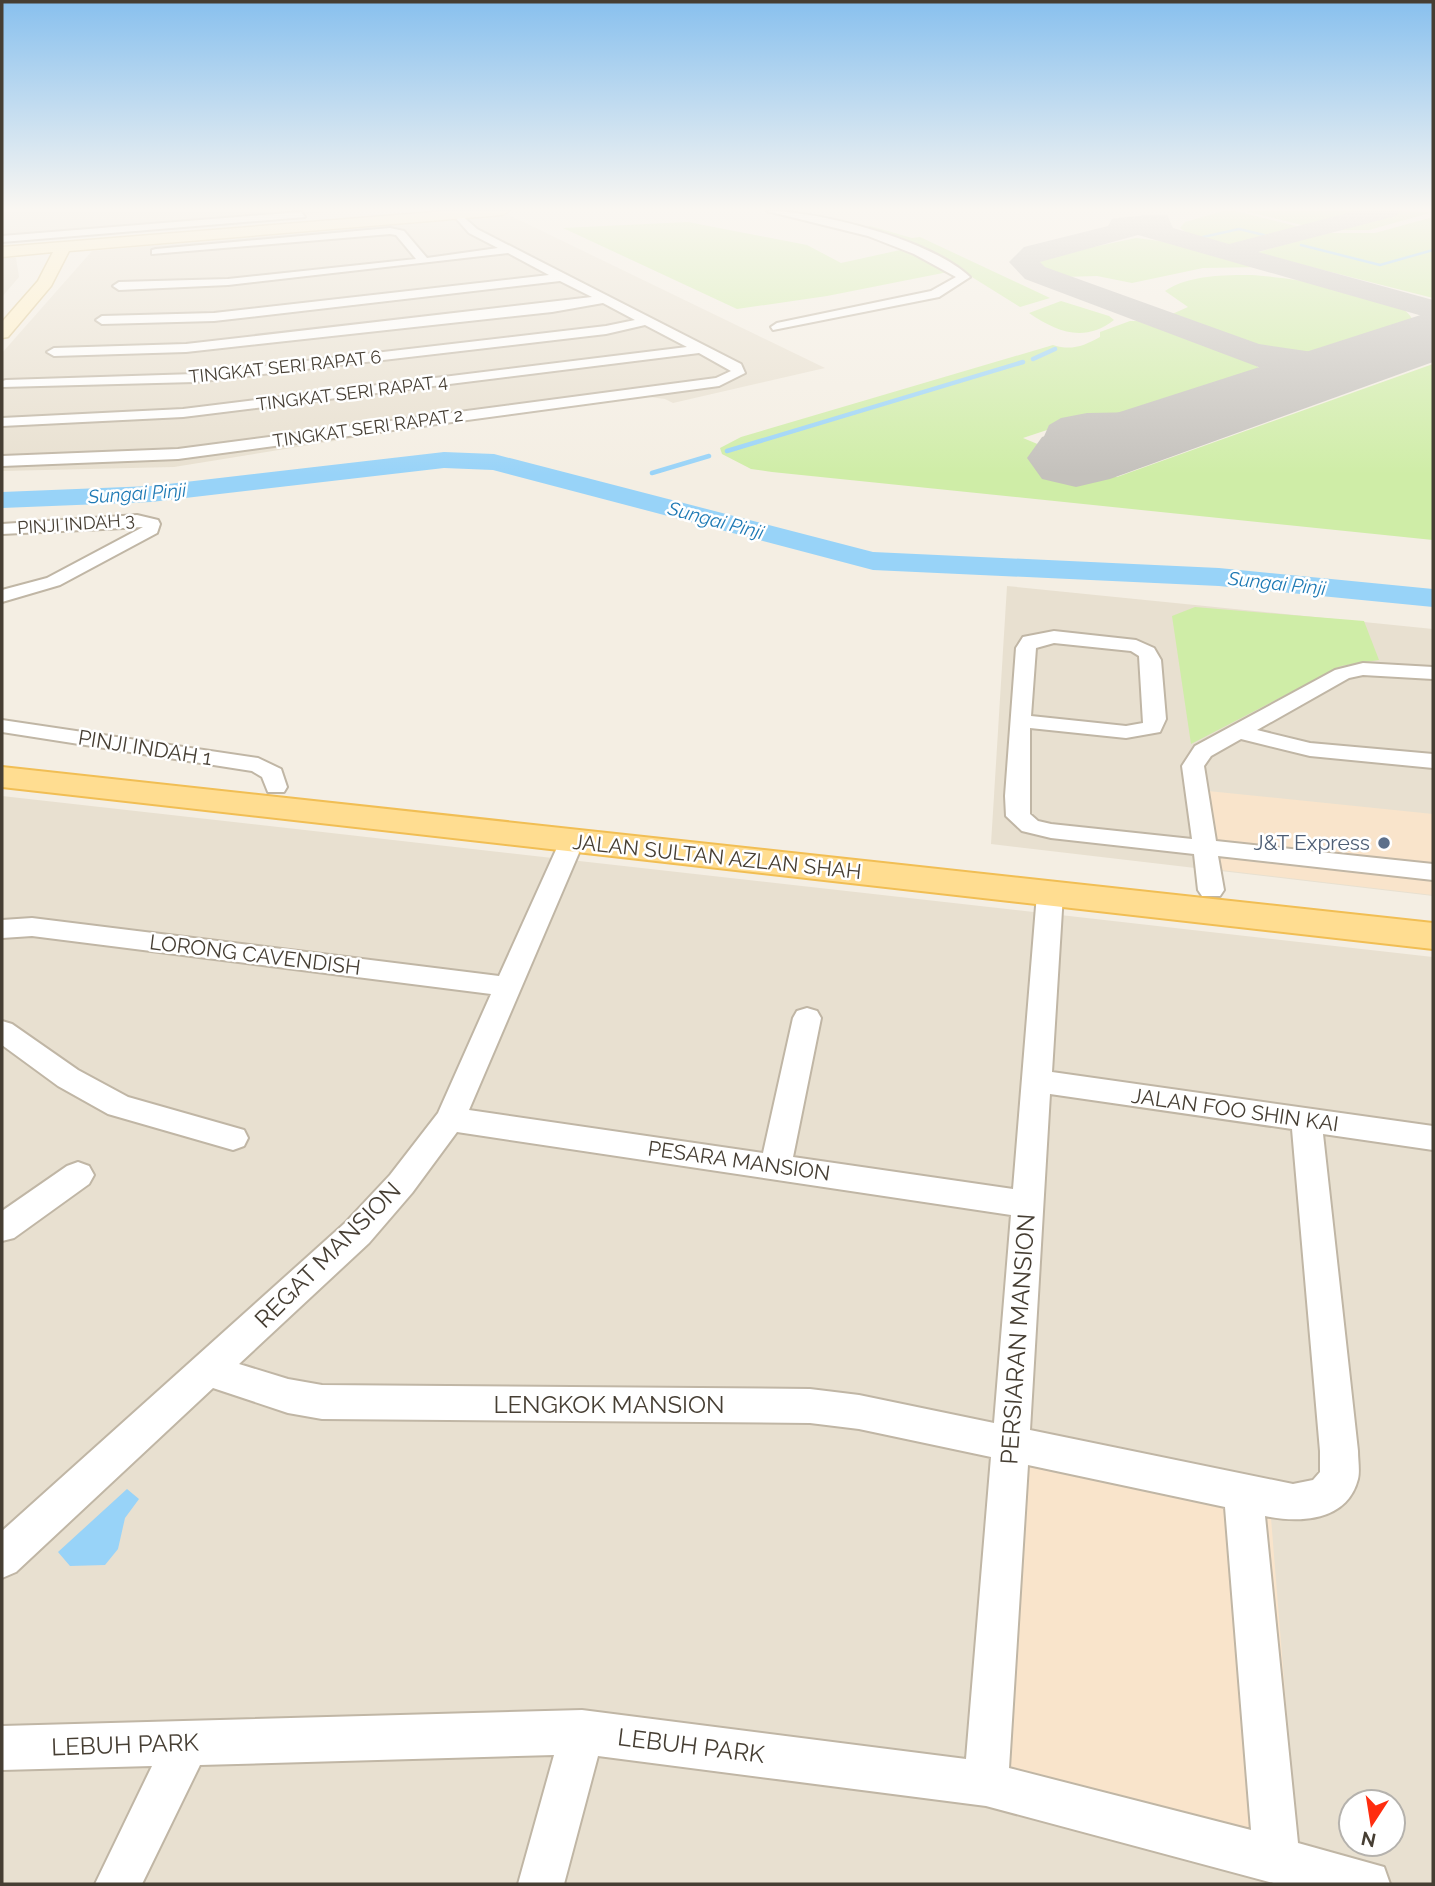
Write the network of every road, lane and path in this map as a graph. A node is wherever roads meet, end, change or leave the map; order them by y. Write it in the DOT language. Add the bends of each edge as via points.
graph roads {
  1 [pos="24,299"];
  2 [pos="31,299"];
  3 [pos="370,299"];
  4 [pos="604,299"];
  5 [pos="911,299"];
  6 [pos="102,320"];
  7 [pos="646,321"];
  8 [pos="2,324"];
  9 [pos="777,327"];
  10 [pos="2,333"];
  11 [pos="700,349"];
  12 [pos="54,352"];
  13 [pos="6,384"];
  14 [pos="2,422"];
  15 [pos="2,461"];
  16 [pos="2,529"];
  17 [pos="7,596"];
  18 [pos="1433,673"];
  19 [pos="1022,721"];
  20 [pos="2,726"];
  21 [pos="1239,731"];
  22 [pos="2,757"];
  23 [pos="1433,761"];
  24 [pos="2,777"];
  25 [pos="276,787"];
  26 [pos="572,841"];
  27 [pos="1205,848"];
  28 [pos="1433,872"];
  29 [pos="1211,890"];
  30 [pos="1050,894"];
  31 [pos="1433,915"];
  32 [pos="2,929"];
  33 [pos="1433,929"];
  34 [pos="1433,936"];
  35 [pos="508,987"];
  36 [pos="807,1018"];
  37 [pos="2,1031"];
  38 [pos="1036,1081"];
  39 [pos="450,1119"];
  40 [pos="1306,1120"];
  41 [pos="233,1138"];
  42 [pos="1433,1138"];
  43 [pos="775,1167"];
  44 [pos="78,1175"];
  45 [pos="1027,1204"];
  46 [pos="2,1228"];
  47 [pos="209,1370"];
  48 [pos="1010,1445"];
  49 [pos="1243,1493"];
  50 [pos="2,1558"];
  51 [pos="582,1732"];
  52 [pos="187,1743"];
  53 [pos="2,1748"];
  54 [pos="986,1784"];
  55 [pos="1277,1861"];
  56 [pos="118,1884"];
  57 [pos="541,1884"];
  58 [pos="1367,1884"];
  1 -- 8 [label="street"];
  2 -- 10 [label="street"];
  3 -- 6 [label="street" via="214,317"];
  4 -- 7 [label="street"];
  4 -- 12 [label="street" via="213,346"];
  5 -- 9 [label="street"];
  7 -- 11 [label="street"];
  7 -- 13 [label="street, TINGKAT SERI RAPAT 6" via="607,330 195,378"];
  11 -- 14 [label="street, TINGKAT SERI RAPAT 4" via="183,413"];
  11 -- 15 [label="street, TINGKAT SERI RAPAT 2" via="736,367 738,373 733,378 177,454"];
  16 -- 17 [label="street, PINJI INDAH 3" via="150,521 150,529 137,538 47,583"];
  18 -- 21 [label="street" via="1363,669 1342,674"];
  19 -- 19 [label="street" via="1030,641 1054,637 1122,643 1147,652 1155,719 1152,727 1126,732"];
  19 -- 27 [label="street" via="1017,804 1018,816 1030,826"];
  20 -- 25 [label="street, PINJI INDAH 1" via="258,765 274,774"];
  21 -- 23 [label="street" via="1272,744"];
  21 -- 27 [label="street" via="1203,751 1193,766"];
  22 -- 25 [label="main road, JALAN SULTAN AZLAN SHAH"];
  24 -- 26 [label="main road, JALAN SULTAN AZLAN SHAH"];
  25 -- 29 [label="main road, JALAN SULTAN AZLAN SHAH"];
  26 -- 30 [label="main road, JALAN SULTAN AZLAN SHAH"];
  26 -- 35 [label="street, REGAT MANSION"];
  27 -- 28 [label="street"];
  27 -- 29 [label="street"];
  29 -- 31 [label="main road, JALAN SULTAN AZLAN SHAH"];
  29 -- 33 [label="main road" via="1243,904"];
  30 -- 34 [label="main road, JALAN SULTAN AZLAN SHAH"];
  30 -- 38 [label="street, PERSIARAN MANSION"];
  32 -- 35 [label="street, LORONG CAVENDISH" via="32,927"];
  35 -- 39 [label="street, REGAT MANSION"];
  36 -- 43 [label="street"];
  37 -- 41 [label="street" via="68,1078 119,1106"];
  38 -- 40 [label="street, JALAN FOO SHIN KAI"];
  38 -- 45 [label="street, PERSIARAN MANSION"];
  39 -- 43 [label="street, PESARA MANSION"];
  39 -- 47 [label="street, REGAT MANSION" via="357,1233"];
  40 -- 42 [label="street, JALAN FOO SHIN KAI"];
  40 -- 49 [label="street, LENGKOK MANSION" via="1339,1478 1324,1497 1293,1503"];
  43 -- 45 [label="street, PESARA MANSION"];
  44 -- 46 [label="street"];
  45 -- 48 [label="street, PERSIARAN MANSION"];
  47 -- 48 [label="street, LENGKOK MANSION" via="322,1402 810,1406"];
  47 -- 50 [label="street, REGAT MANSION"];
  48 -- 49 [label="street, LENGKOK MANSION"];
  48 -- 54 [label="street, PERSIARAN MANSION"];
  49 -- 55 [label="street"];
  51 -- 52 [label="street, LEBUH PARK"];
  51 -- 54 [label="street, LEBUH PARK"];
  51 -- 57 [label="street"];
  52 -- 53 [label="street, LEBUH PARK"];
  52 -- 56 [label="street"];
  54 -- 55 [label="street, LEBUH PARK"];
  55 -- 58 [label="street, LEBUH PARK"];
}
